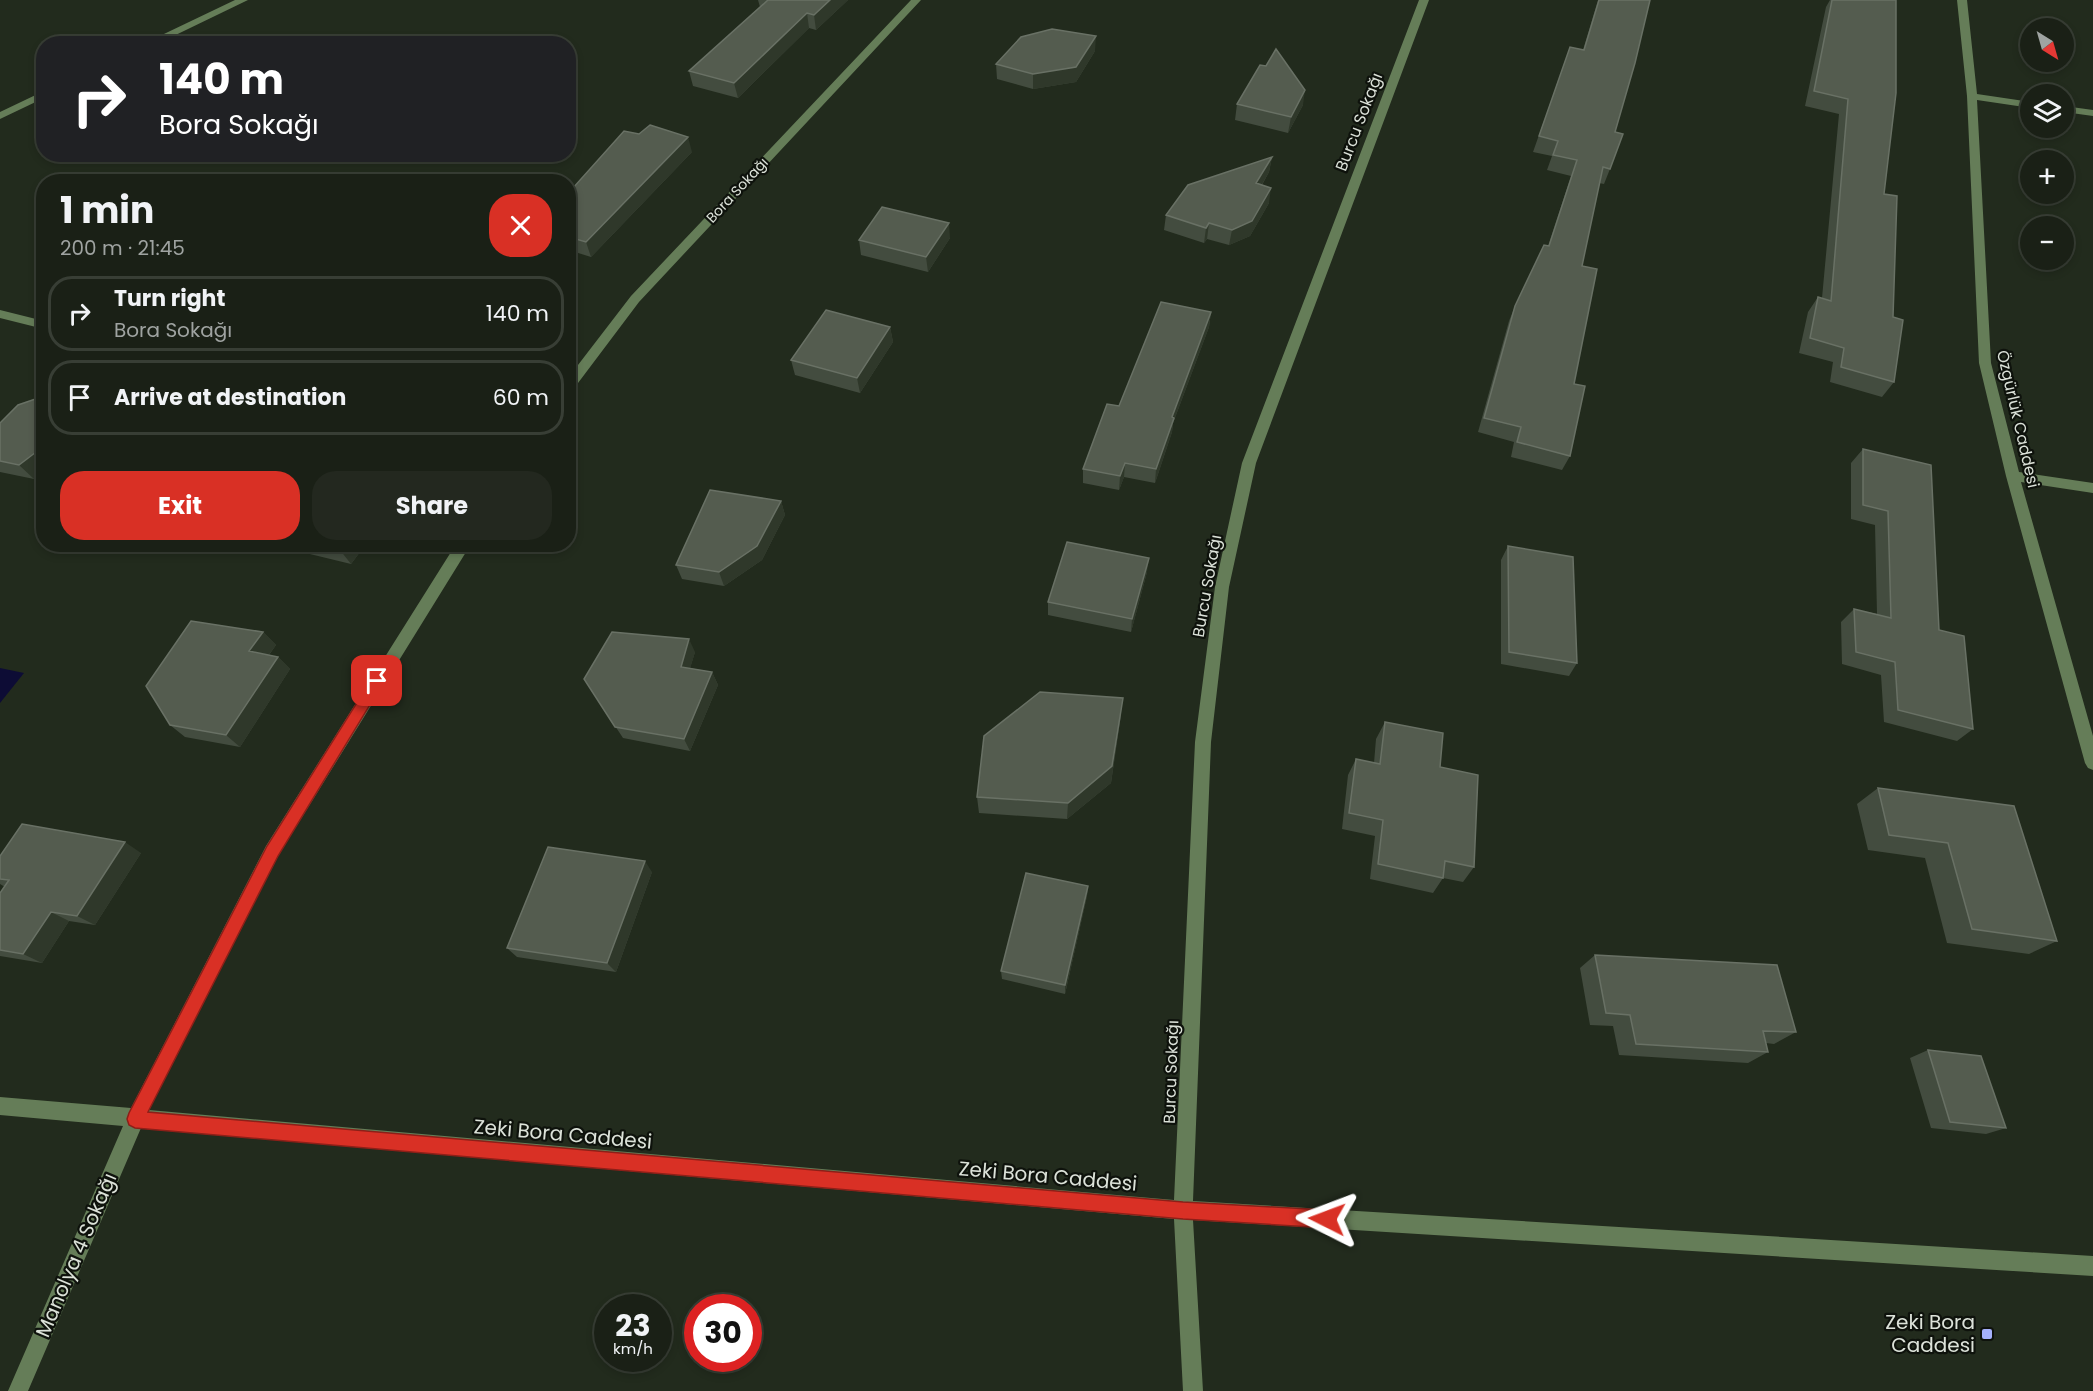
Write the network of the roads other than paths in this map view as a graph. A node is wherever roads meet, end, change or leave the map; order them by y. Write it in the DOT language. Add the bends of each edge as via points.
graph roads {
  1 [pos="243,0"];
  2 [pos="916,0"];
  3 [pos="1424,0"];
  4 [pos="1962,0"];
  5 [pos="165,36"];
  6 [pos="1972,96"];
  7 [pos="36,98"];
  8 [pos="2020,103"];
  9 [pos="2074,110"];
  10 [pos="2093,113"];
  11 [pos="0,116"];
  12 [pos="0,314"];
  13 [pos="36,323"];
  14 [pos="576,377"];
  15 [pos="2013,476"];
  16 [pos="2093,488"];
  17 [pos="459,552"];
  18 [pos="2093,763"];
  19 [pos="0,1106"];
  20 [pos="135,1119"];
  21 [pos="1183,1210"];
  22 [pos="2093,1266"];
  23 [pos="18,1391"];
  24 [pos="1193,1391"];
  1 -- 5 [label="street"];
  2 -- 14 [label="street, Bora Sokağı" via="635,299"];
  3 -- 21 [label="street, Burcu Sokağı" via="1249,463 1222,587 1203,742"];
  4 -- 6 [label="street, Özgürlük Caddesi"];
  6 -- 8 [label="street"];
  6 -- 15 [label="street, Özgürlük Caddesi" via="1984,363"];
  7 -- 11 [label="street"];
  9 -- 10 [label="street"];
  12 -- 13 [label="street"];
  15 -- 16 [label="street"];
  15 -- 18 [label="street, Özgürlük Caddesi"];
  17 -- 20 [label="street" via="272,851"];
  19 -- 20 [label="street, Zeki Bora Caddesi"];
  20 -- 21 [label="street, Zeki Bora Caddesi"];
  20 -- 23 [label="street, Manolya 4 Sokağı"];
  21 -- 22 [label="street, Zeki Bora Caddesi"];
  21 -- 24 [label="street, Burcu Sokağı"];
}
